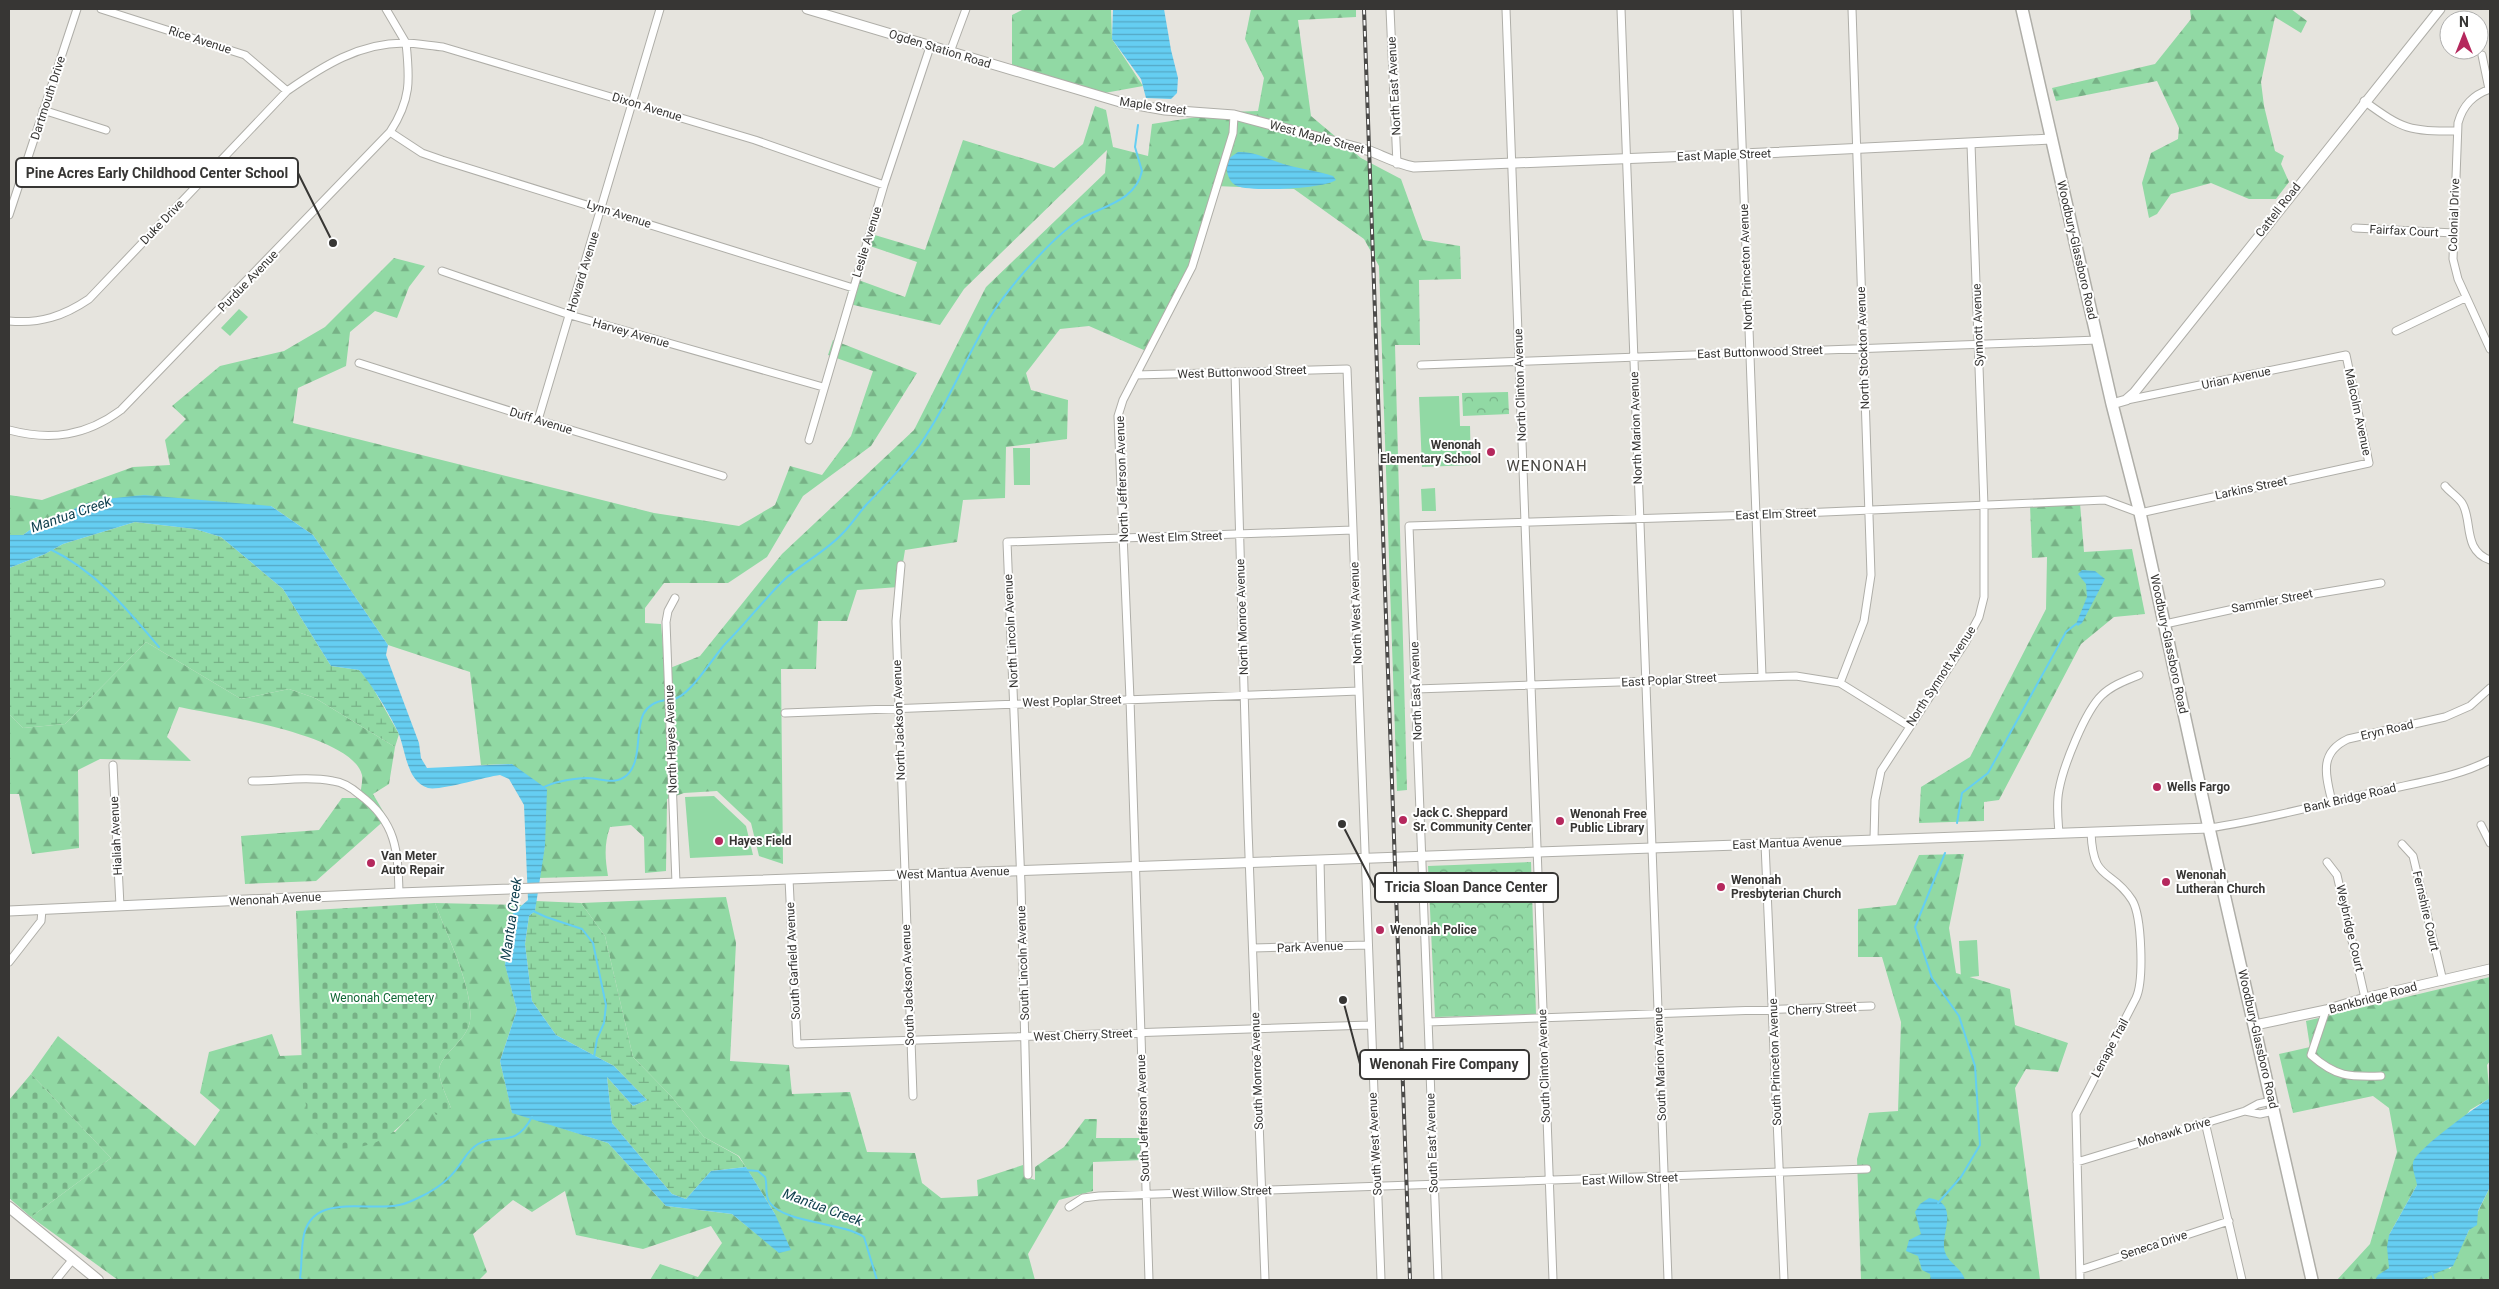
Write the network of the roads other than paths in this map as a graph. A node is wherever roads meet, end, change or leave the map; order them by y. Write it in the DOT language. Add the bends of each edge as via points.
graph roads {
  1 [pos="77,9"];
  2 [pos="101,9"];
  3 [pos="386,9"];
  4 [pos="660,9"];
  5 [pos="807,9"];
  6 [pos="966,9"];
  7 [pos="1390,9"];
  8 [pos="1506,9"];
  9 [pos="1621,9"];
  10 [pos="1737,9"];
  11 [pos="1852,9"];
  12 [pos="2022,9"];
  13 [pos="2440,9"];
  14 [pos="406,43"];
  15 [pos="930,47"];
  16 [pos="950,52"];
  17 [pos="2483,60"];
  18 [pos="1073,88"];
  19 [pos="2490,89"];
  20 [pos="287,91"];
  21 [pos="2364,101"];
  22 [pos="632,102"];
  23 [pos="44,110"];
  24 [pos="1234,115"];
  25 [pos="106,130"];
  26 [pos="2457,131"];
  27 [pos="390,132"];
  28 [pos="2051,139"];
  29 [pos="1971,144"];
  30 [pos="1855,149"];
  31 [pos="1742,154"];
  32 [pos="1627,159"];
  33 [pos="1512,163"];
  34 [pos="1398,164"];
  35 [pos="884,185"];
  36 [pos="602,209"];
  37 [pos="9,215"];
  38 [pos="2355,228"];
  39 [pos="2454,233"];
  40 [pos="442,271"];
  41 [pos="853,288"];
  42 [pos="2466,298"];
  43 [pos="570,316"];
  44 [pos="9,321"];
  45 [pos="2396,331"];
  46 [pos="2098,340"];
  47 [pos="1978,344"];
  48 [pos="1863,349"];
  49 [pos="2490,349"];
  50 [pos="1748,352"];
  51 [pos="2346,355"];
  52 [pos="1634,357"];
  53 [pos="1519,362"];
  54 [pos="359,363"];
  55 [pos="1422,365"];
  56 [pos="1347,369"];
  57 [pos="1235,372"];
  58 [pos="1136,375"];
  59 [pos="823,387"];
  60 [pos="2126,400"];
  61 [pos="2112,404"];
  62 [pos="538,420"];
  63 [pos="9,430"];
  64 [pos="809,440"];
  65 [pos="2363,464"];
  66 [pos="724,476"];
  67 [pos="2445,486"];
  68 [pos="1984,506"];
  69 [pos="1870,510"];
  70 [pos="2140,513"];
  71 [pos="1755,515"];
  72 [pos="1639,519"];
  73 [pos="1524,522"];
  74 [pos="1409,526"];
  75 [pos="1353,530"];
  76 [pos="1239,535"];
  77 [pos="1124,539"];
  78 [pos="1007,542"];
  79 [pos="2490,560"];
  80 [pos="901,565"];
  81 [pos="2380,583"];
  82 [pos="675,598"];
  83 [pos="2165,624"];
  84 [pos="2140,675"];
  85 [pos="1762,676"];
  86 [pos="1647,681"];
  87 [pos="1840,683"];
  88 [pos="1531,685"];
  89 [pos="2490,688"];
  90 [pos="1416,689"];
  91 [pos="1359,691"];
  92 [pos="1245,695"];
  93 [pos="1130,699"];
  94 [pos="1014,704"];
  95 [pos="899,709"];
  96 [pos="785,713"];
  97 [pos="1909,726"];
  98 [pos="2490,760"];
  99 [pos="113,766"];
  100 [pos="252,781"];
  101 [pos="2332,802"];
  102 [pos="2481,825"];
  103 [pos="2208,828"];
  104 [pos="2091,832"];
  105 [pos="2059,833"];
  106 [pos="1874,839"];
  107 [pos="2490,843"];
  108 [pos="1766,844"];
  109 [pos="2402,844"];
  110 [pos="1651,848"];
  111 [pos="1537,852"];
  112 [pos="1421,856"];
  113 [pos="1365,858"];
  114 [pos="1320,860"];
  115 [pos="1249,862"];
  116 [pos="2327,862"];
  117 [pos="1134,866"];
  118 [pos="1020,870"];
  119 [pos="904,875"];
  120 [pos="789,879"];
  121 [pos="676,883"];
  122 [pos="542,888"];
  123 [pos="400,893"];
  124 [pos="120,906"];
  125 [pos="42,910"];
  126 [pos="9,911"];
  127 [pos="1368,945"];
  128 [pos="1322,946"];
  129 [pos="1253,948"];
  130 [pos="9,962"];
  131 [pos="2490,969"];
  132 [pos="2443,981"];
  133 [pos="2365,998"];
  134 [pos="1871,1006"];
  135 [pos="2326,1010"];
  136 [pos="1773,1011"];
  137 [pos="1658,1015"];
  138 [pos="1543,1019"];
  139 [pos="1428,1022"];
  140 [pos="1370,1025"];
  141 [pos="2255,1025"];
  142 [pos="1255,1029"];
  143 [pos="1140,1033"];
  144 [pos="1026,1036"];
  145 [pos="910,1040"];
  146 [pos="797,1044"];
  147 [pos="2382,1076"];
  148 [pos="913,1096"];
  149 [pos="2272,1106"];
  150 [pos="2206,1122"];
  151 [pos="2077,1162"];
  152 [pos="1866,1169"];
  153 [pos="1779,1173"];
  154 [pos="1028,1175"];
  155 [pos="1664,1177"];
  156 [pos="1549,1182"];
  157 [pos="1434,1186"];
  158 [pos="1377,1187"];
  159 [pos="1262,1191"];
  160 [pos="1146,1194"];
  161 [pos="9,1207"];
  162 [pos="1069,1207"];
  163 [pos="2229,1221"];
  164 [pos="73,1259"];
  165 [pos="2080,1270"];
  166 [pos="56,1280"];
  167 [pos="98,1280"];
  168 [pos="1149,1280"];
  169 [pos="1265,1280"];
  170 [pos="1381,1280"];
  171 [pos="1438,1280"];
  172 [pos="1553,1280"];
  173 [pos="1668,1280"];
  174 [pos="1784,1280"];
  175 [pos="2080,1280"];
  176 [pos="2242,1280"];
  177 [pos="2312,1280"];
  1 -- 23 [label="street, Dartmouth Drive"];
  2 -- 20 [label="street, Rice Avenue" via="232,50 258,65"];
  3 -- 14 [label="street"];
  4 -- 22 [label="street, Howard Avenue"];
  5 -- 15 [label="street, Ogden Station Road"];
  6 -- 16 [label="street"];
  7 -- 34 [label="street, North East Avenue"];
  8 -- 33 [label="street, North Clinton Avenue"];
  9 -- 32 [label="street, North Marion Avenue"];
  10 -- 31 [label="street, North Princeton Avenue"];
  11 -- 30 [label="street, North Stockton Avenue"];
  12 -- 28 [label="main road, Woodbury-Glassboro Road"];
  13 -- 21 [label="street, Cattell Road"];
  14 -- 20 [label="street, Duke Drive" via="379,46 343,56"];
  14 -- 22 [label="street, Dixon Avenue" via="443,47"];
  14 -- 27 [label="street, Purdue Avenue" via="407,96 402,114"];
  15 -- 16 [label="street, Ogden Station Road"];
  15 -- 35 [label="street, Leslie Avenue"];
  16 -- 18 [label="street, Ogden Station Road"];
  17 -- 19 [label="street"];
  18 -- 24 [label="street, Maple Street" via="1142,107"];
  19 -- 26 [label="street, Colonial Drive" via="2476,95 2464,107"];
  20 -- 44 [label="street, Duke Drive" via="89,299 70,312 48,319"];
  21 -- 26 [label="street" via="2403,127"];
  21 -- 60 [label="street, Cattell Road"];
  22 -- 35 [label="street, Dixon Avenue"];
  22 -- 36 [label="street, Howard Avenue"];
  23 -- 25 [label="street"];
  23 -- 37 [label="street, Dartmouth Drive"];
  24 -- 34 [label="street, West Maple Street" via="1370,151"];
  24 -- 58 [label="street, North Jefferson Avenue" via="1233,133 1192,267"];
  26 -- 39 [label="street, Colonial Drive"];
  27 -- 36 [label="street, Lynn Avenue" via="422,153"];
  27 -- 63 [label="street, Purdue Avenue" via="121,410 105,422 73,433 40,437"];
  28 -- 29 [label="street, East Maple Street"];
  28 -- 46 [label="main road, Woodbury-Glassboro Road"];
  29 -- 30 [label="street, East Maple Street"];
  29 -- 47 [label="street, Synnott Avenue"];
  30 -- 31 [label="street, East Maple Street"];
  30 -- 48 [label="street, North Stockton Avenue"];
  31 -- 32 [label="street, East Maple Street"];
  31 -- 50 [label="street, North Princeton Avenue"];
  32 -- 33 [label="street, East Maple Street"];
  32 -- 52 [label="street, North Marion Avenue"];
  33 -- 34 [label="street, East Maple Street" via="1414,167"];
  33 -- 53 [label="street, North Clinton Avenue"];
  35 -- 41 [label="street, Leslie Avenue"];
  36 -- 41 [label="street, Lynn Avenue"];
  36 -- 43 [label="street, Howard Avenue"];
  38 -- 39 [label="street, Fairfax Court"];
  39 -- 42 [label="street, Colonial Drive" via="2454,267"];
  40 -- 43 [label="street, Harvey Avenue"];
  41 -- 59 [label="street, Leslie Avenue"];
  42 -- 45 [label="street"];
  42 -- 49 [label="street, Colonial Drive"];
  43 -- 59 [label="street, Harvey Avenue"];
  43 -- 62 [label="street, Howard Avenue"];
  46 -- 47 [label="street, East Buttonwood Street"];
  46 -- 61 [label="main road, Woodbury-Glassboro Road"];
  47 -- 48 [label="street, East Buttonwood Street"];
  47 -- 68 [label="street, Synnott Avenue"];
  48 -- 50 [label="street, East Buttonwood Street"];
  48 -- 69 [label="street, North Stockton Avenue"];
  50 -- 52 [label="street, East Buttonwood Street"];
  50 -- 71 [label="street, North Princeton Avenue"];
  51 -- 60 [label="street, Urian Avenue"];
  51 -- 65 [label="street, Malcolm Avenue" via="2369,463"];
  52 -- 53 [label="street, East Buttonwood Street"];
  52 -- 72 [label="street, North Marion Avenue"];
  53 -- 55 [label="street, East Buttonwood Street"];
  53 -- 73 [label="street, North Clinton Avenue"];
  54 -- 62 [label="street, Duff Avenue"];
  56 -- 57 [label="street, West Buttonwood Street"];
  56 -- 75 [label="street, North West Avenue"];
  57 -- 58 [label="street, West Buttonwood Street"];
  57 -- 76 [label="street, North Monroe Avenue"];
  58 -- 77 [label="street, North Jefferson Avenue" via="1118,416"];
  59 -- 64 [label="street, Leslie Avenue"];
  60 -- 61 [label="street"];
  61 -- 70 [label="main road, Woodbury-Glassboro Road"];
  62 -- 66 [label="street, Duff Avenue"];
  65 -- 70 [label="street, Larkins Street"];
  67 -- 79 [label="street" via="2463,504 2470,539 2484,558"];
  68 -- 69 [label="street, East Elm Street"];
  68 -- 70 [label="street, East Elm Street" via="2105,500"];
  68 -- 97 [label="street, North Synnott Avenue" via="1984,598 1978,618 1965,643"];
  69 -- 71 [label="street, East Elm Street"];
  69 -- 87 [label="street, North Stockton Avenue" via="1869,600"];
  70 -- 83 [label="main road, Woodbury-Glassboro Road"];
  71 -- 72 [label="street, East Elm Street"];
  71 -- 85 [label="street, North Princeton Avenue"];
  72 -- 73 [label="street, East Elm Street"];
  72 -- 86 [label="street, North Marion Avenue"];
  73 -- 74 [label="street, East Elm Street"];
  73 -- 88 [label="street, North Clinton Avenue"];
  74 -- 90 [label="street, North East Avenue"];
  75 -- 76 [label="street, West Elm Street"];
  75 -- 91 [label="street, North West Avenue"];
  76 -- 77 [label="street, West Elm Street"];
  76 -- 92 [label="street, North Monroe Avenue"];
  77 -- 78 [label="street, West Elm Street"];
  77 -- 93 [label="street, North Jefferson Avenue"];
  78 -- 94 [label="street, North Lincoln Avenue"];
  80 -- 95 [label="street, North Jackson Avenue" via="896,621"];
  81 -- 83 [label="street, Sammler Street" via="2266,602"];
  82 -- 121 [label="street, North Hayes Avenue" via="666,622"];
  83 -- 103 [label="main road, Woodbury-Glassboro Road"];
  84 -- 105 [label="street" via="2120,682 2102,694 2087,716 2059,791"];
  85 -- 86 [label="street, East Poplar Street"];
  85 -- 87 [label="street, East Poplar Street"];
  86 -- 88 [label="street, East Poplar Street"];
  86 -- 110 [label="street, North Marion Avenue"];
  87 -- 97 [label="street, East Poplar Street"];
  88 -- 90 [label="street, East Poplar Street"];
  88 -- 111 [label="street, North Clinton Avenue"];
  89 -- 101 [label="street, Eryn Road" via="2470,706 2445,716 2338,744 2326,760"];
  90 -- 112 [label="street, North East Avenue"];
  91 -- 92 [label="street, West Poplar Street"];
  91 -- 113 [label="street, North West Avenue"];
  92 -- 93 [label="street, West Poplar Street"];
  92 -- 115 [label="street, North Monroe Avenue"];
  93 -- 94 [label="street, West Poplar Street"];
  93 -- 117 [label="street, North Jefferson Avenue"];
  94 -- 95 [label="street, West Poplar Street"];
  94 -- 118 [label="street, North Lincoln Avenue"];
  95 -- 96 [label="street, West Poplar Street"];
  95 -- 119 [label="street, North Jackson Avenue"];
  97 -- 106 [label="street, North Synnott Avenue" via="1881,771 1875,800"];
  98 -- 101 [label="street, Bank Bridge Road" via="2460,772"];
  99 -- 124 [label="street, Hialiah Avenue"];
  100 -- 123 [label="street" via="329,780 355,791 382,814 388,824"];
  101 -- 103 [label="street, Bank Bridge Road"];
  102 -- 107 [label="street"];
  103 -- 104 [label="street, East Mantua Avenue"];
  103 -- 141 [label="main road, Woodbury-Glassboro Road"];
  104 -- 105 [label="street, East Mantua Avenue"];
  104 -- 151 [label="street, Lenape Trail" via="2092,855 2097,867 2129,896 2136,909 2140,985 2076,1114"];
  105 -- 106 [label="street, East Mantua Avenue"];
  106 -- 108 [label="street, East Mantua Avenue"];
  108 -- 110 [label="street, East Mantua Avenue"];
  108 -- 136 [label="street, South Princeton Avenue"];
  109 -- 132 [label="street, Fernshire Court" via="2413,856"];
  110 -- 111 [label="street, East Mantua Avenue"];
  110 -- 137 [label="street, South Marion Avenue"];
  111 -- 112 [label="street, East Mantua Avenue"];
  111 -- 138 [label="street, South Clinton Avenue"];
  112 -- 113 [label="street, East Mantua Avenue"];
  112 -- 139 [label="street, South East Avenue"];
  113 -- 114 [label="street, West Mantua Avenue"];
  113 -- 127 [label="street, South West Avenue"];
  114 -- 115 [label="street, West Mantua Avenue"];
  114 -- 128 [label="street"];
  115 -- 117 [label="street, West Mantua Avenue"];
  115 -- 129 [label="street, South Monroe Avenue"];
  116 -- 133 [label="street, Weybridge Court" via="2337,875"];
  117 -- 118 [label="street, West Mantua Avenue"];
  117 -- 143 [label="street, South Jefferson Avenue"];
  118 -- 119 [label="street, West Mantua Avenue"];
  118 -- 144 [label="street, South Lincoln Avenue"];
  119 -- 120 [label="street, West Mantua Avenue"];
  119 -- 145 [label="street, South Jackson Avenue"];
  120 -- 121 [label="street, West Mantua Avenue"];
  120 -- 146 [label="street, South Garfield Avenue"];
  121 -- 122 [label="street, West Mantua Avenue"];
  122 -- 123 [label="street, Wenonah Avenue"];
  123 -- 124 [label="street, Wenonah Avenue"];
  124 -- 125 [label="street, Wenonah Avenue"];
  125 -- 126 [label="street, Wenonah Avenue"];
  125 -- 130 [label="street" via="41,921"];
  127 -- 128 [label="street, Park Avenue"];
  127 -- 140 [label="street, South West Avenue"];
  128 -- 129 [label="street, Park Avenue"];
  129 -- 142 [label="street, South Monroe Avenue"];
  131 -- 132 [label="street, Bankbridge Road"];
  132 -- 133 [label="street, Bankbridge Road"];
  133 -- 135 [label="street, Bankbridge Road"];
  134 -- 136 [label="street, Cherry Street"];
  135 -- 141 [label="street, Bankbridge Road"];
  135 -- 147 [label="street" via="2311,1055 2326,1068 2352,1077"];
  136 -- 137 [label="street, Cherry Street"];
  136 -- 153 [label="street, South Princeton Avenue"];
  137 -- 138 [label="street, Cherry Street"];
  137 -- 155 [label="street, South Marion Avenue"];
  138 -- 139 [label="street, Cherry Street"];
  138 -- 156 [label="street, South Clinton Avenue"];
  139 -- 157 [label="street, South East Avenue"];
  140 -- 142 [label="street, West Cherry Street"];
  140 -- 158 [label="street, South West Avenue"];
  141 -- 149 [label="main road, Woodbury-Glassboro Road"];
  142 -- 143 [label="street, West Cherry Street"];
  142 -- 159 [label="street, South Monroe Avenue"];
  143 -- 144 [label="street, West Cherry Street"];
  143 -- 160 [label="street, South Jefferson Avenue"];
  144 -- 145 [label="street, West Cherry Street"];
  144 -- 154 [label="street, South Lincoln Avenue"];
  145 -- 146 [label="street, West Cherry Street"];
  145 -- 148 [label="street, South Jackson Avenue"];
  149 -- 150 [label="street, Mohawk Drive" via="2258,1104"];
  149 -- 177 [label="main road, Woodbury-Glassboro Road"];
  150 -- 151 [label="street, Mohawk Drive"];
  150 -- 163 [label="street"];
  151 -- 165 [label="street, Lenape Trail"];
  152 -- 153 [label="street, East Willow Street"];
  153 -- 155 [label="street, East Willow Street"];
  153 -- 174 [label="street, South Princeton Avenue"];
  155 -- 156 [label="street, East Willow Street"];
  155 -- 173 [label="street, South Marion Avenue"];
  156 -- 157 [label="street, East Willow Street"];
  156 -- 172 [label="street, South Clinton Avenue"];
  157 -- 158 [label="street, West Willow Street"];
  157 -- 171 [label="street, South East Avenue"];
  158 -- 159 [label="street, West Willow Street"];
  158 -- 170 [label="street, South West Avenue"];
  159 -- 160 [label="street, West Willow Street"];
  159 -- 169 [label="street, South Monroe Avenue"];
  160 -- 162 [label="street, West Willow Street" via="1083,1198"];
  160 -- 168 [label="street, South Jefferson Avenue"];
  161 -- 164 [label="main road"];
  163 -- 165 [label="street, Seneca Drive"];
  163 -- 176 [label="street"];
  164 -- 166 [label="street"];
  164 -- 167 [label="main road"];
  165 -- 175 [label="street, Lenape Trail"];
}
